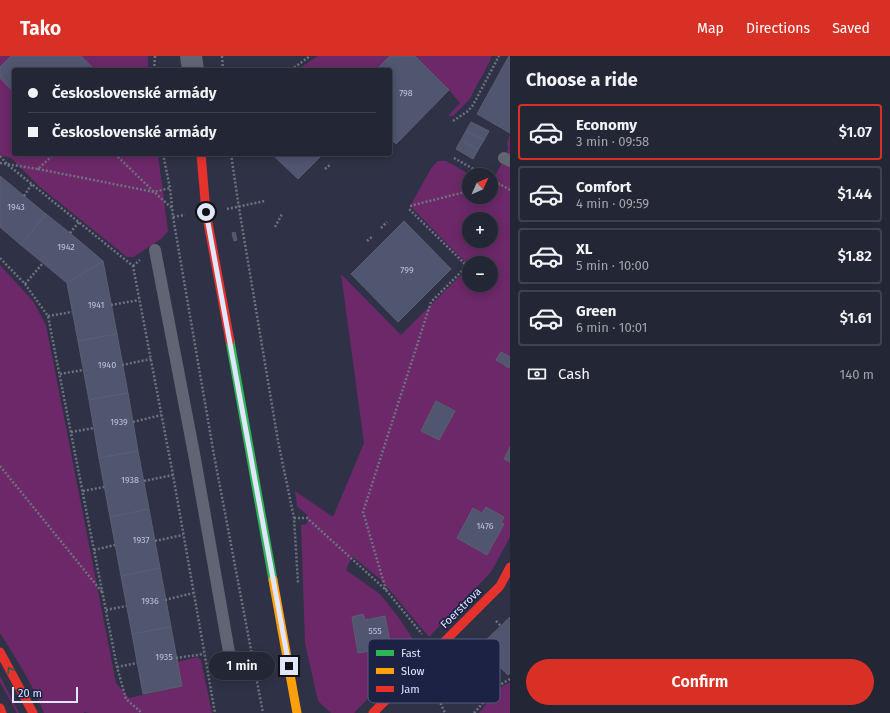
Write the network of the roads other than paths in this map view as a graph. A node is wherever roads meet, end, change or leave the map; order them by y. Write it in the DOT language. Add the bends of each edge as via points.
graph roads {
  1 [pos="191,56"];
  2 [pos="193,68"];
  3 [pos="201,156"];
  4 [pos="155,250"];
  5 [pos="510,567"];
  6 [pos="447,639"];
  7 [pos="0,652"];
  8 [pos="232,669"];
  9 [pos="383,703"];
  10 [pos="0,708"];
  11 [pos="2,713"];
  12 [pos="32,713"];
  13 [pos="297,713"];
  14 [pos="373,713"];
  1 -- 2 [label="street"];
  3 -- 13 [label="street" via="206,212"];
  4 -- 8 [label="lane"];
  5 -- 6 [label="street, Foerstrova" via="500,586"];
  12 -- 7 [label="street, one-way"];
  9 -- 14 [label="street, Foerstrova"];
  10 -- 11 [label="street"];
}
